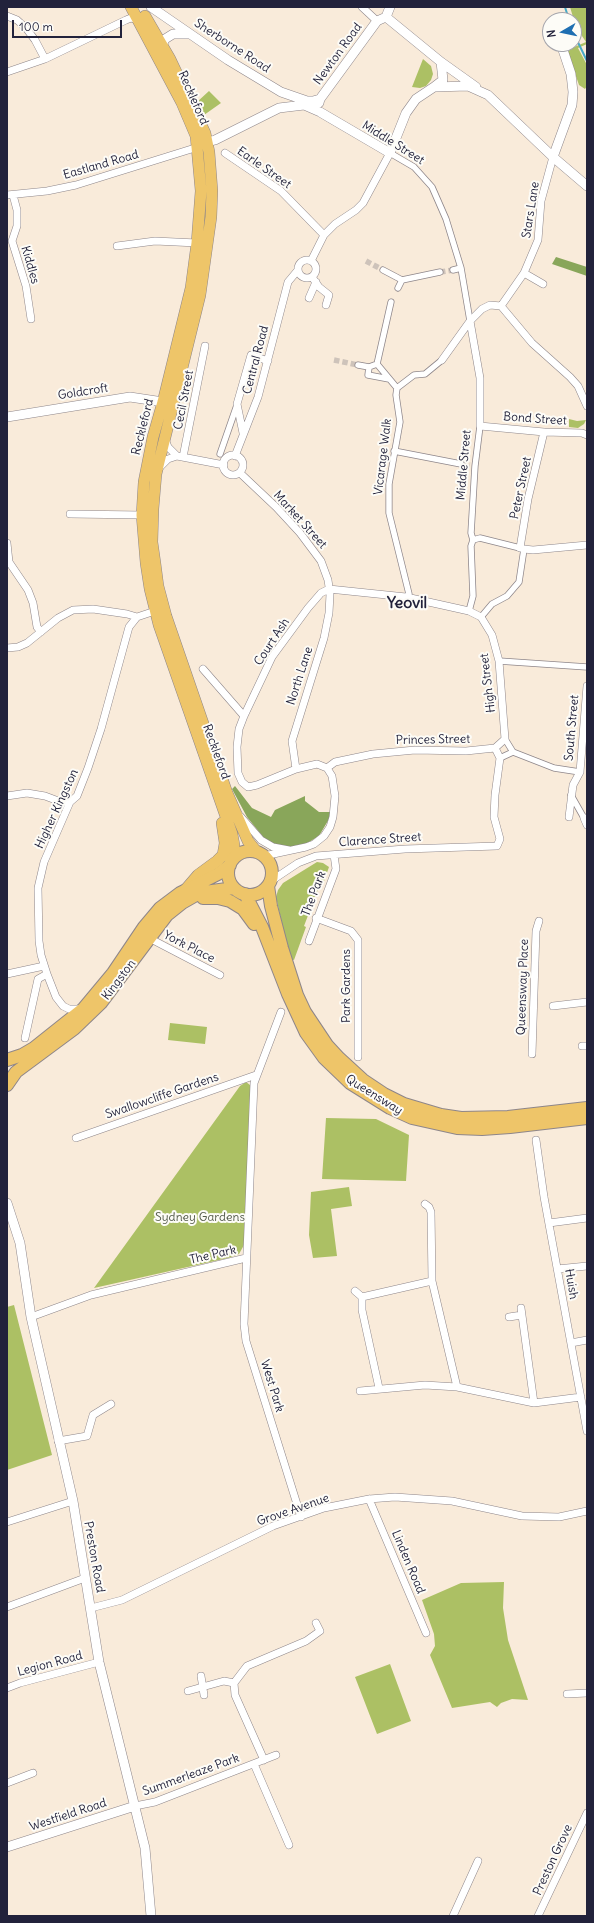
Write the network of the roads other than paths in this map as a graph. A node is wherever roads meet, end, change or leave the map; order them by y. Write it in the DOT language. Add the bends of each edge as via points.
graph roads {
  1 [pos="131,7"];
  2 [pos="140,7"];
  3 [pos="151,7"];
  4 [pos="362,7"];
  5 [pos="390,7"];
  6 [pos="7,16"];
  7 [pos="382,19"];
  8 [pos="139,20"];
  9 [pos="191,34"];
  10 [pos="161,44"];
  11 [pos="564,52"];
  12 [pos="159,57"];
  13 [pos="45,59"];
  14 [pos="441,62"];
  15 [pos="7,72"];
  16 [pos="434,87"];
  17 [pos="281,92"];
  18 [pos="488,95"];
  19 [pos="320,98"];
  20 [pos="279,108"];
  21 [pos="320,112"];
  22 [pos="200,142"];
  23 [pos="224,153"];
  24 [pos="390,153"];
  25 [pos="553,157"];
  26 [pos="587,186"];
  27 [pos="10,195"];
  28 [pos="324,235"];
  29 [pos="197,243"];
  30 [pos="117,246"];
  31 [pos="310,260"];
  32 [pos="461,268"];
  33 [pos="298,270"];
  34 [pos="383,270"];
  35 [pos="453,270"];
  36 [pos="440,272"];
  37 [pos="524,273"];
  38 [pos="314,279"];
  39 [pos="402,280"];
  40 [pos="543,284"];
  41 [pos="398,288"];
  42 [pos="309,298"];
  43 [pos="391,302"];
  44 [pos="326,305"];
  45 [pos="501,306"];
  46 [pos="31,319"];
  47 [pos="470,321"];
  48 [pos="205,346"];
  49 [pos="442,360"];
  50 [pos="268,361"];
  51 [pos="377,364"];
  52 [pos="358,365"];
  53 [pos="369,367"];
  54 [pos="389,379"];
  55 [pos="397,388"];
  56 [pos="163,402"];
  57 [pos="237,404"];
  58 [pos="587,406"];
  59 [pos="7,417"];
  60 [pos="480,426"];
  61 [pos="544,432"];
  62 [pos="585,432"];
  63 [pos="243,433"];
  64 [pos="165,438"];
  65 [pos="394,451"];
  66 [pos="220,454"];
  67 [pos="235,456"];
  68 [pos="180,457"];
  69 [pos="224,464"];
  70 [pos="461,464"];
  71 [pos="240,473"];
  72 [pos="156,474"];
  73 [pos="70,514"];
  74 [pos="142,515"];
  75 [pos="473,540"];
  76 [pos="7,543"];
  77 [pos="587,545"];
  78 [pos="522,549"];
  79 [pos="8,562"];
  80 [pos="329,589"];
  81 [pos="406,597"];
  82 [pos="155,611"];
  83 [pos="469,611"];
  84 [pos="137,617"];
  85 [pos="481,617"];
  86 [pos="41,632"];
  87 [pos="7,648"];
  88 [pos="499,660"];
  89 [pos="587,667"];
  90 [pos="203,669"];
  91 [pos="587,686"];
  92 [pos="586,705"];
  93 [pos="244,716"];
  94 [pos="505,739"];
  95 [pos="495,748"];
  96 [pos="513,752"];
  97 [pos="500,758"];
  98 [pos="327,768"];
  99 [pos="296,769"];
  100 [pos="580,772"];
  101 [pos="587,775"];
  102 [pos="216,789"];
  103 [pos="571,795"];
  104 [pos="7,796"];
  105 [pos="70,802"];
  106 [pos="232,807"];
  107 [pos="569,817"];
  108 [pos="584,818"];
  109 [pos="587,825"];
  110 [pos="293,851"];
  111 [pos="260,854"];
  112 [pos="334,855"];
  113 [pos="231,862"];
  114 [pos="269,883"];
  115 [pos="239,891"];
  116 [pos="188,894"];
  117 [pos="316,918"];
  118 [pos="539,921"];
  119 [pos="149,938"];
  120 [pos="309,941"];
  121 [pos="269,944"];
  122 [pos="44,966"];
  123 [pos="7,974"];
  124 [pos="47,974"];
  125 [pos="220,975"];
  126 [pos="587,1002"];
  127 [pos="553,1006"];
  128 [pos="83,1009"];
  129 [pos="281,1012"];
  130 [pos="26,1038"];
  131 [pos="532,1054"];
  132 [pos="358,1057"];
  133 [pos="7,1060"];
  134 [pos="256,1075"];
  135 [pos="7,1085"];
  136 [pos="587,1108"];
  137 [pos="587,1118"];
  138 [pos="76,1138"];
  139 [pos="536,1140"];
  140 [pos="7,1203"];
  141 [pos="425,1204"];
  142 [pos="587,1218"];
  143 [pos="549,1222"];
  144 [pos="246,1258"];
  145 [pos="587,1266"];
  146 [pos="557,1269"];
  147 [pos="432,1281"];
  148 [pos="355,1291"];
  149 [pos="362,1297"];
  150 [pos="31,1317"];
  151 [pos="509,1317"];
  152 [pos="587,1340"];
  153 [pos="571,1343"];
  154 [pos="457,1387"];
  155 [pos="379,1388"];
  156 [pos="360,1392"];
  157 [pos="581,1397"];
  158 [pos="534,1403"];
  159 [pos="110,1404"];
  160 [pos="587,1431"];
  161 [pos="58,1441"];
  162 [pos="370,1500"];
  163 [pos="73,1501"];
  164 [pos="587,1512"];
  165 [pos="301,1516"];
  166 [pos="7,1522"];
  167 [pos="85,1578"];
  168 [pos="7,1608"];
  169 [pos="92,1608"];
  170 [pos="316,1623"];
  171 [pos="320,1631"];
  172 [pos="426,1633"];
  173 [pos="326,1636"];
  174 [pos="99,1662"];
  175 [pos="201,1676"];
  176 [pos="234,1683"];
  177 [pos="203,1686"];
  178 [pos="7,1688"];
  179 [pos="188,1691"];
  180 [pos="587,1693"];
  181 [pos="567,1694"];
  182 [pos="204,1695"];
  183 [pos="276,1755"];
  184 [pos="264,1760"];
  185 [pos="254,1764"];
  186 [pos="33,1773"];
  187 [pos="7,1783"];
  188 [pos="135,1806"];
  189 [pos="587,1813"];
  190 [pos="289,1845"];
  191 [pos="7,1847"];
  192 [pos="478,1861"];
  193 [pos="151,1916"];
  194 [pos="453,1916"];
  195 [pos="538,1916"];
  1 -- 8 [label="main road, Reckleford"];
  2 -- 10 [label="main road, Reckleford"];
  3 -- 9 [label="street, Sherborne Road"];
  4 -- 7 [label="street"];
  5 -- 7 [label="street, Newton Road"];
  6 -- 13 [label="street" via="26,28 36,40"];
  7 -- 14 [label="street"];
  7 -- 19 [label="street, Newton Road"];
  8 -- 12 [label="main road, Reckleford"];
  8 -- 13 [label="street" via="126,20"];
  9 -- 10 [label="street" via="172,34"];
  9 -- 17 [label="street, Sherborne Road"];
  10 -- 12 [label="street"];
  10 -- 22 [label="main road, Reckleford" via="199,118"];
  11 -- 25 [label="street" via="571,74 572,99"];
  12 -- 22 [label="main road, Reckleford"];
  13 -- 15 [label="street"];
  14 -- 16 [label="street" via="443,80"];
  14 -- 18 [label="street"];
  16 -- 18 [label="street" via="468,86"];
  16 -- 24 [label="street" via="416,99 406,113"];
  17 -- 19 [label="street, Sherborne Road" via="314,102"];
  17 -- 20 [label="street" via="282,102"];
  18 -- 25 [label="street"];
  19 -- 21 [label="street"];
  20 -- 21 [label="street, Middle Street" via="304,105"];
  20 -- 22 [label="street, Middle Street" via="214,140"];
  21 -- 24 [label="street, Middle Street"];
  22 -- 27 [label="street, Eastland Road" via="76,185"];
  22 -- 29 [label="main road, Reckleford" via="202,191"];
  22 -- 64 [label="main road, Reckleford" via="209,152 212,191 206,258 200,295"];
  23 -- 28 [label="street, Earle Street" via="281,191"];
  24 -- 28 [label="street" via="363,203"];
  24 -- 32 [label="street, Middle Street" via="414,167 432,187 446,219"];
  25 -- 26 [label="street"];
  25 -- 37 [label="street, Stars Lane" via="541,201 538,240"];
  27 -- 46 [label="street, Kiddles" via="17,210 17,226 12,241 22,271"];
  28 -- 31 [label="street"];
  29 -- 30 [label="street" via="155,241"];
  29 -- 56 [label="main road, Reckleford" via="191,288"];
  31 -- 33 [label="street" via="302,262"];
  31 -- 38 [label="street" via="315,264"];
  32 -- 35 [label="street"];
  32 -- 47 [label="street, Middle Street"];
  33 -- 38 [label="street" via="303,277"];
  33 -- 50 [label="street, Central Road" via="288,282"];
  34 -- 39 [label="street"];
  36 -- 39 [label="street"];
  37 -- 40 [label="street"];
  37 -- 45 [label="street, Stars Lane"];
  38 -- 42 [label="street"];
  38 -- 44 [label="street" via="329,295"];
  39 -- 41 [label="street"];
  43 -- 51 [label="street"];
  45 -- 47 [label="street" via="490,305"];
  45 -- 58 [label="street" via="532,343 578,386"];
  47 -- 49 [label="street"];
  47 -- 60 [label="street, Middle Street" via="480,378"];
  48 -- 68 [label="street, Cecil Street"];
  49 -- 55 [label="street" via="425,374 414,375"];
  50 -- 57 [label="street" via="251,355"];
  50 -- 63 [label="street, Central Road" via="258,397"];
  51 -- 53 [label="street"];
  51 -- 54 [label="street"];
  52 -- 53 [label="street"];
  53 -- 54 [label="street" via="368,374"];
  54 -- 55 [label="street"];
  55 -- 65 [label="street, Vicarage Walk" via="400,422"];
  56 -- 59 [label="street, Goldcroft" via="130,397"];
  56 -- 74 [label="main road, Reckleford" via="146,472"];
  57 -- 63 [label="street"];
  57 -- 66 [label="street"];
  60 -- 61 [label="street, Bond Street"];
  60 -- 75 [label="street, Middle Street" via="472,466"];
  61 -- 62 [label="street, Bond Street"];
  61 -- 78 [label="street, Peter Street" via="528,499"];
  63 -- 67 [label="street, Central Road"];
  64 -- 68 [label="street" via="168,447"];
  64 -- 72 [label="main road, Reckleford"];
  65 -- 70 [label="street"];
  65 -- 81 [label="street, Vicarage Walk" via="389,484 389,513 409,594"];
  67 -- 69 [label="street" via="226,459"];
  67 -- 71 [label="street" via="242,461"];
  68 -- 69 [label="street"];
  68 -- 72 [label="street" via="163,462"];
  69 -- 71 [label="street" via="228,473"];
  71 -- 80 [label="street, Market Street" via="287,518 321,561 326,569"];
  72 -- 106 [label="main road, Reckleford" via="152,542 158,586"];
  73 -- 74 [label="street"];
  74 -- 82 [label="main road, Reckleford" via="146,563"];
  75 -- 78 [label="street" via="480,538"];
  75 -- 83 [label="street, Middle Street" via="473,596"];
  76 -- 79 [label="street"];
  77 -- 78 [label="street"];
  78 -- 85 [label="street" via="519,582 507,596 492,604"];
  79 -- 86 [label="street" via="28,590 37,627"];
  80 -- 81 [label="street"];
  80 -- 93 [label="street, Court Ash" via="321,593 308,608 272,657"];
  80 -- 99 [label="street, North Lane" via="329,613 324,638 292,741"];
  81 -- 83 [label="street"];
  82 -- 84 [label="street"];
  82 -- 102 [label="main road, Reckleford"];
  83 -- 85 [label="street"];
  84 -- 86 [label="street" via="92,609 73,610"];
  84 -- 105 [label="street, Higher Kingston" via="129,627 88,768 77,796"];
  85 -- 88 [label="street, High Street" via="492,635"];
  86 -- 87 [label="street" via="27,643"];
  88 -- 89 [label="street"];
  88 -- 94 [label="street, High Street"];
  90 -- 93 [label="street"];
  91 -- 92 [label="street, South Street"];
  92 -- 100 [label="street, South Street"];
  93 -- 99 [label="street, Court Ash" via="239,729 237,747 238,773 242,782 248,787"];
  94 -- 95 [label="street"];
  94 -- 96 [label="street, High Street"];
  95 -- 97 [label="street"];
  95 -- 98 [label="street, Princes Street" via="373,754 335,762"];
  96 -- 97 [label="street"];
  96 -- 100 [label="street" via="554,768"];
  97 -- 112 [label="street, Clarence Street" via="494,817 500,839 497,846 405,848"];
  98 -- 99 [label="street" via="317,764"];
  98 -- 110 [label="street" via="332,776 335,796 330,828 314,844"];
  100 -- 101 [label="street"];
  100 -- 103 [label="street"];
  102 -- 113 [label="main road, Reckleford" via="233,839"];
  102 -- 116 [label="main road" via="225,838 224,852 217,861 198,875"];
  103 -- 107 [label="street"];
  103 -- 108 [label="street"];
  104 -- 105 [label="street" via="27,794"];
  105 -- 122 [label="street, Higher Kingston" via="44,862 38,888 39,941"];
  106 -- 110 [label="street, Reckleford" via="262,840 273,847"];
  106 -- 111 [label="main road, Reckleford" via="248,841"];
  108 -- 109 [label="street"];
  110 -- 111 [label="street"];
  111 -- 113 [label="highway" via="246,851"];
  111 -- 114 [label="highway" via="272,867"];
  112 -- 114 [label="street, Clarence Street" via="307,859"];
  112 -- 117 [label="street, The Park" via="336,869"];
  113 -- 115 [label="highway" via="229,879"];
  113 -- 116 [label="highway, Kingston"];
  114 -- 115 [label="highway" via="259,893"];
  114 -- 136 [label="highway, Queensway" via="271,906 282,948 303,1006 327,1044 363,1080 404,1104 461,1118 508,1117"];
  115 -- 116 [label="highway, Kingston"];
  115 -- 121 [label="highway, Queensway" via="257,916"];
  116 -- 119 [label="highway, Kingston"];
  116 -- 121 [label="highway" via="218,898 235,904 248,915"];
  116 -- 128 [label="highway, Kingston" via="160,908 149,920 113,973"];
  117 -- 120 [label="street, The Park"];
  117 -- 132 [label="street, Park Gardens" via="350,931 358,940"];
  118 -- 131 [label="street, Queensway Place" via="536,931"];
  119 -- 125 [label="street, York Place"];
  119 -- 135 [label="highway, Kingston" via="120,980 94,1010 67,1035 16,1072"];
  121 -- 137 [label="highway, Queensway" via="297,1017 324,1058 350,1083 390,1108 412,1118 457,1128 510,1127"];
  122 -- 123 [label="street"];
  122 -- 124 [label="street, Higher Kingston"];
  124 -- 128 [label="street, Higher Kingston" via="61,1005 69,1009"];
  124 -- 130 [label="street" via="38,979 30,1031"];
  126 -- 127 [label="street"];
  128 -- 133 [label="highway, Kingston" via="34,1048 22,1056"];
  129 -- 134 [label="street, The Park"];
  134 -- 138 [label="street, Swallowcliffe Gardens"];
  134 -- 144 [label="street, The Park"];
  139 -- 143 [label="street, Huish"];
  140 -- 150 [label="street, Preston Road" via="20,1243"];
  141 -- 147 [label="street" via="431,1212"];
  142 -- 143 [label="street"];
  143 -- 146 [label="street, Huish"];
  144 -- 150 [label="street, The Park" via="91,1295"];
  144 -- 165 [label="street, West Park" via="245,1336"];
  145 -- 146 [label="street"];
  146 -- 153 [label="street, Huish"];
  147 -- 149 [label="street"];
  147 -- 154 [label="street"];
  148 -- 149 [label="street"];
  149 -- 155 [label="street" via="362,1310"];
  150 -- 161 [label="street, Preston Road"];
  151 -- 158 [label="street" via="521,1312"];
  152 -- 153 [label="street"];
  153 -- 157 [label="street, Huish"];
  154 -- 155 [label="street" via="425,1385"];
  154 -- 158 [label="street"];
  155 -- 156 [label="street"];
  157 -- 158 [label="street"];
  157 -- 160 [label="street, Huish"];
  159 -- 161 [label="street" via="93,1415 87,1436"];
  161 -- 163 [label="street, Preston Road"];
  162 -- 164 [label="street, Grove Avenue" via="395,1497 452,1501 522,1516 559,1517"];
  162 -- 165 [label="street, Grove Avenue" via="324,1508"];
  162 -- 172 [label="street, Linden Road"];
  163 -- 166 [label="street"];
  163 -- 167 [label="street, Preston Road"];
  165 -- 169 [label="street, Grove Avenue" via="273,1526 122,1600"];
  167 -- 168 [label="street"];
  167 -- 169 [label="street, Preston Road"];
  169 -- 174 [label="street, Preston Road"];
  170 -- 171 [label="street"];
  171 -- 173 [label="street"];
  171 -- 176 [label="street" via="306,1641 246,1666"];
  174 -- 178 [label="street, Legion Road" via="20,1682"];
  174 -- 188 [label="street, Preston Road"];
  175 -- 177 [label="street"];
  176 -- 177 [label="street" via="224,1681"];
  176 -- 184 [label="street" via="235,1695"];
  177 -- 179 [label="street"];
  177 -- 182 [label="street"];
  180 -- 181 [label="street"];
  183 -- 184 [label="street, Summerleaze Park"];
  184 -- 185 [label="street, Summerleaze Park"];
  185 -- 188 [label="street, Summerleaze Park" via="155,1802"];
  185 -- 190 [label="street, Summerleaze Park"];
  186 -- 187 [label="street"];
  188 -- 191 [label="street, Westfield Road"];
  188 -- 193 [label="street, Preston Road" via="145,1848"];
  189 -- 195 [label="street, Preston Grove"];
  192 -- 194 [label="street"];
}
